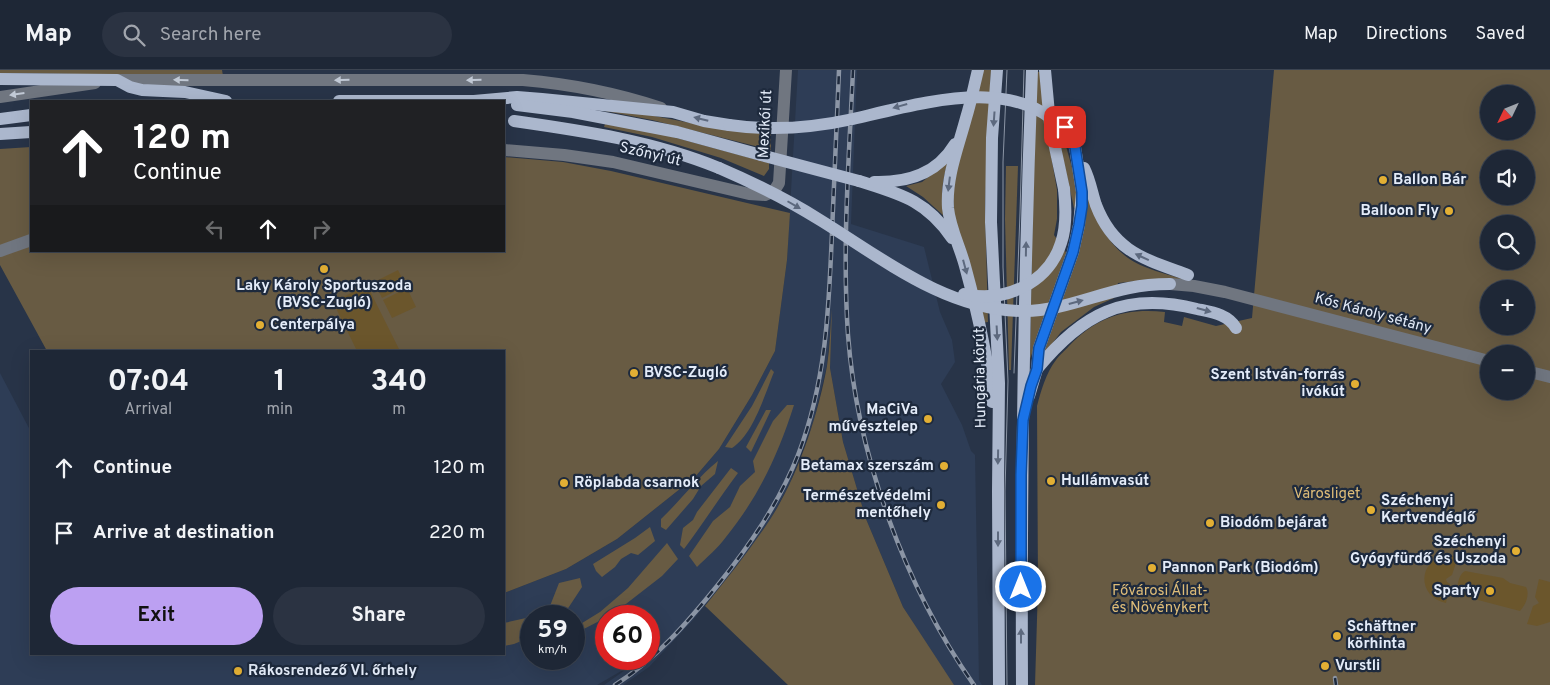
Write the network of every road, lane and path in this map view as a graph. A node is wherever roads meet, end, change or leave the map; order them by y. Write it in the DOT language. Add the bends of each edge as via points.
graph roads {
  1 [pos="497,70"];
  2 [pos="786,70"];
  3 [pos="978,70"];
  4 [pos="998,70"];
  5 [pos="1032,70"];
  6 [pos="1045,70"];
  7 [pos="0,80"];
  8 [pos="117,80"];
  9 [pos="523,80"];
  10 [pos="0,97"];
  11 [pos="221,100"];
  12 [pos="488,100"];
  13 [pos="505,104"];
  14 [pos="673,112"];
  15 [pos="30,116"];
  16 [pos="0,118"];
  17 [pos="509,121"];
  18 [pos="613,121"];
  19 [pos="30,132"];
  20 [pos="0,134"];
  21 [pos="960,137"];
  22 [pos="1075,147"];
  23 [pos="505,150"];
  24 [pos="780,179"];
  25 [pos="888,186"];
  26 [pos="30,240"];
  27 [pos="958,246"];
  28 [pos="0,251"];
  29 [pos="1188,275"];
  30 [pos="1170,284"];
  31 [pos="927,286"];
  32 [pos="1225,292"];
  33 [pos="1236,328"];
  34 [pos="1480,359"];
  35 [pos="1037,369"];
  36 [pos="1535,373"];
  37 [pos="1550,377"];
  38 [pos="1023,420"];
  39 [pos="999,423"];
  40 [pos="999,685"];
  41 [pos="1022,685"];
  1 -- 9 [label="street"];
  2 -- 24 [label="street, Mexikói út"];
  3 -- 21 [label="main road"];
  4 -- 39 [label="main road, Hungária körút, one-way" via="992,138 991,222"];
  38 -- 5 [label="main road, one-way"];
  6 -- 31 [label="main road, bridge" via="1050,124 1064,189 1066,215 1062,242 1049,266 1029,284 1014,292 986,297"];
  7 -- 8 [label="main road"];
  9 -- 8 [label="street, one-way"];
  8 -- 10 [label="street, one-way"];
  8 -- 11 [label="main road" via="142,90 184,92"];
  9 -- 14 [label="street" via="592,89"];
  12 -- 14 [label="main road" via="542,99"];
  13 -- 18 [label="main road" via="573,112"];
  22 -- 14 [label="main road, one-way, bridge" via="1065,127 1046,104 1015,89 987,85 957,89 819,125 770,129 704,121"];
  15 -- 16 [label="main road"];
  17 -- 18 [label="main road"];
  17 -- 31 [label="main road, one-way, bridge" via="582,130 693,157 791,202"];
  18 -- 25 [label="main road, bridge" via="677,132"];
  19 -- 20 [label="main road"];
  21 -- 25 [label="main road" via="950,153 933,169"];
  21 -- 27 [label="main road, one-way" via="948,195 950,223"];
  29 -- 22 [label="main road, one-way" via="1137,256 1116,239 1102,218"];
  22 -- 35 [label="main road" via="1082,199 1079,225 1073,252 1039,348"];
  23 -- 24 [label="street, Szőnyi út" via="613,162 760,196 777,188"];
  25 -- 27 [label="main road" via="930,212"];
  26 -- 28 [label="street"];
  27 -- 39 [label="main road, one-way" via="976,312 992,405"];
  29 -- 32 [label="street"];
  31 -- 30 [label="main road, one-way, bridge" via="980,306 1023,311 1058,306 1128,288"];
  30 -- 32 [label="street"];
  32 -- 34 [label="street, Kós Károly sétány"];
  35 -- 33 [label="main road, one-way" via="1065,338 1087,321 1109,310 1136,303 1166,302 1192,307 1221,315"];
  35 -- 38 [label="main road"];
  36 -- 37 [label="street"];
  41 -- 38 [label="main road, one-way"];
  39 -- 40 [label="main road, Hungária körút, one-way"];
}
